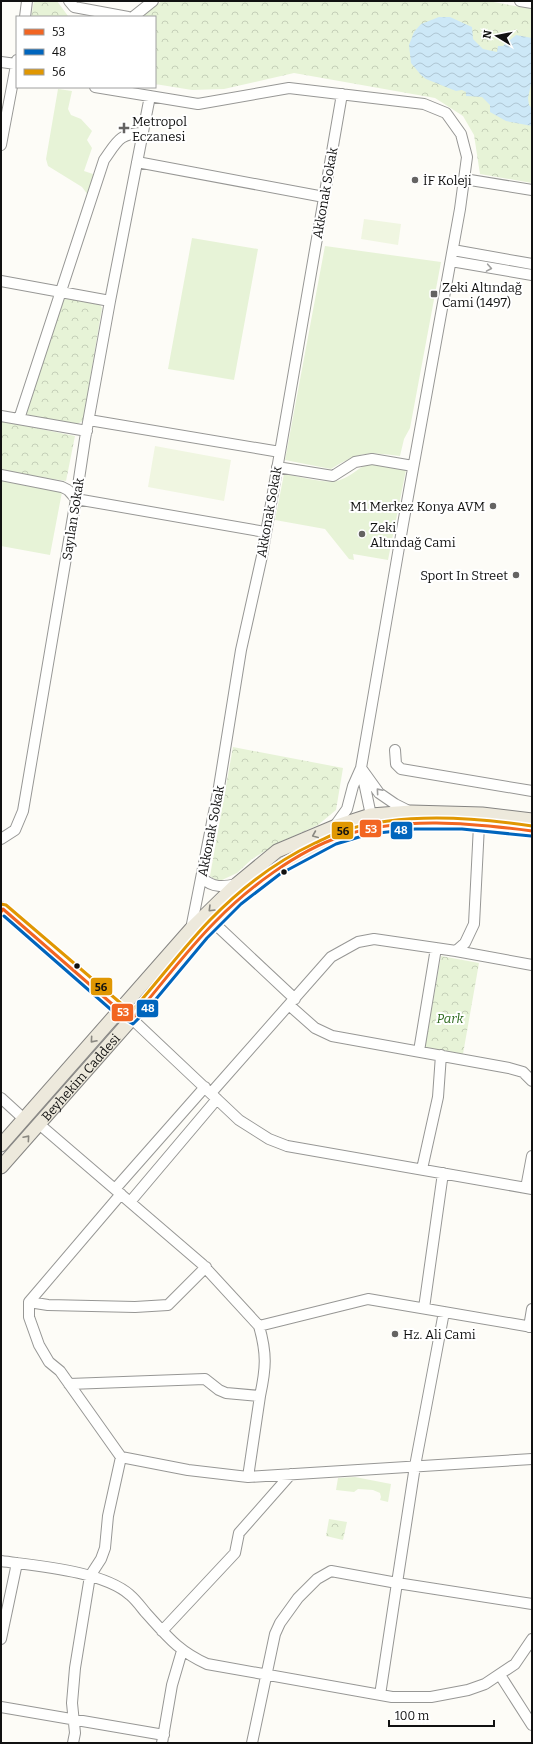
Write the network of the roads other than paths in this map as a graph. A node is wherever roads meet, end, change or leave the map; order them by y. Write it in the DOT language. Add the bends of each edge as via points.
graph roads {
  1 [pos="27,1"];
  2 [pos="68,1"];
  3 [pos="153,1"];
  4 [pos="520,1"];
  5 [pos="532,3"];
  6 [pos="25,16"];
  7 [pos="123,16"];
  8 [pos="134,16"];
  9 [pos="1,62"];
  10 [pos="16,68"];
  11 [pos="101,88"];
  12 [pos="342,94"];
  13 [pos="150,96"];
  14 [pos="143,133"];
  15 [pos="1,145"];
  16 [pos="137,162"];
  17 [pos="464,179"];
  18 [pos="532,190"];
  19 [pos="324,197"];
  20 [pos="453,250"];
  21 [pos="451,261"];
  22 [pos="532,264"];
  23 [pos="532,275"];
  24 [pos="1,282"];
  25 [pos="61,292"];
  26 [pos="110,301"];
  27 [pos="1,416"];
  28 [pos="19,419"];
  29 [pos="89,420"];
  30 [pos="87,431"];
  31 [pos="280,452"];
  32 [pos="413,466"];
  33 [pos="278,467"];
  34 [pos="1,475"];
  35 [pos="76,500"];
  36 [pos="266,532"];
  37 [pos="395,750"];
  38 [pos="361,768"];
  39 [pos="532,791"];
  40 [pos="411,812"];
  41 [pos="371,815"];
  42 [pos="532,820"];
  43 [pos="479,825"];
  44 [pos="334,827"];
  45 [pos="374,828"];
  46 [pos="532,831"];
  47 [pos="1,839"];
  48 [pos="202,878"];
  49 [pos="236,884"];
  50 [pos="2,909"];
  51 [pos="214,923"];
  52 [pos="191,929"];
  53 [pos="436,948"];
  54 [pos="456,951"];
  55 [pos="532,965"];
  56 [pos="292,1002"];
  57 [pos="119,1010"];
  58 [pos="132,1019"];
  59 [pos="419,1052"];
  60 [pos="441,1056"];
  61 [pos="532,1081"];
  62 [pos="211,1093"];
  63 [pos="1,1098"];
  64 [pos="24,1119"];
  65 [pos="39,1124"];
  66 [pos="1,1145"];
  67 [pos="532,1156"];
  68 [pos="1,1167"];
  69 [pos="422,1169"];
  70 [pos="443,1173"];
  71 [pos="529,1188"];
  72 [pos="118,1192"];
  73 [pos="130,1202"];
  74 [pos="206,1267"];
  75 [pos="29,1302"];
  76 [pos="424,1308"];
  77 [pos="532,1309"];
  78 [pos="444,1312"];
  79 [pos="259,1326"];
  80 [pos="531,1327"];
  81 [pos="70,1384"];
  82 [pos="260,1396"];
  83 [pos="121,1457"];
  84 [pos="532,1459"];
  85 [pos="415,1466"];
  86 [pos="290,1474"];
  87 [pos="248,1477"];
  88 [pos="1,1561"];
  89 [pos="17,1563"];
  90 [pos="90,1576"];
  91 [pos="396,1583"];
  92 [pos="532,1604"];
  93 [pos="162,1631"];
  94 [pos="1,1639"];
  95 [pos="532,1639"];
  96 [pos="182,1651"];
  97 [pos="265,1673"];
  98 [pos="500,1675"];
  99 [pos="380,1695"];
  100 [pos="1,1707"];
  101 [pos="74,1720"];
  102 [pos="532,1725"];
  103 [pos="163,1739"];
  104 [pos="73,1743"];
  105 [pos="252,1743"];
  1 -- 6 [label="street"];
  2 -- 7 [label="street" via="74,7"];
  3 -- 8 [label="street"];
  4 -- 5 [label="street"];
  9 -- 10 [label="street"];
  10 -- 15 [label="street"];
  11 -- 13 [label="street"];
  12 -- 13 [label="street" via="289,88 198,104"];
  12 -- 17 [label="street" via="424,104 446,114 461,134 467,157"];
  12 -- 19 [label="street, Akkonak Sokak"];
  13 -- 14 [label="street, Sayılan Sokak"];
  14 -- 16 [label="street, Sayılan Sokak"];
  14 -- 25 [label="street" via="128,133 116,142 104,160"];
  16 -- 19 [label="street"];
  16 -- 26 [label="street, Sayılan Sokak"];
  17 -- 18 [label="street"];
  17 -- 20 [label="street"];
  19 -- 31 [label="street, Akkonak Sokak"];
  20 -- 21 [label="street"];
  20 -- 22 [label="street"];
  21 -- 23 [label="street, one-way"];
  21 -- 32 [label="street"];
  24 -- 25 [label="street"];
  25 -- 26 [label="street"];
  25 -- 28 [label="street"];
  26 -- 29 [label="street, Sayılan Sokak"];
  27 -- 28 [label="street"];
  28 -- 30 [label="street"];
  29 -- 30 [label="street, Sayılan Sokak"];
  29 -- 31 [label="street"];
  30 -- 35 [label="street, Sayılan Sokak"];
  31 -- 33 [label="street, Akkonak Sokak"];
  32 -- 33 [label="street" via="372,459 355,462 333,476"];
  32 -- 38 [label="street"];
  33 -- 36 [label="street, Akkonak Sokak"];
  34 -- 35 [label="street" via="62,487"];
  35 -- 36 [label="street"];
  35 -- 47 [label="street, Sayılan Sokak" via="23,811 15,830"];
  36 -- 48 [label="street, Akkonak Sokak" via="241,650"];
  37 -- 39 [label="street" via="396,764 401,769"];
  40 -- 38 [label="street, one-way" via="379,793"];
  38 -- 41 [label="street"];
  38 -- 44 [label="street" via="347,809"];
  40 -- 41 [label="main road, Beyhekim Caddesi"];
  40 -- 42 [label="main road, Beyhekim Caddesi" via="482,814"];
  41 -- 44 [label="main road, Beyhekim Caddesi"];
  41 -- 45 [label="street"];
  43 -- 45 [label="main road, Beyhekim Caddesi" via="386,825"];
  43 -- 46 [label="main road, Beyhekim Caddesi"];
  43 -- 54 [label="street" via="474,924 465,943"];
  44 -- 49 [label="main road, Beyhekim Caddesi, one-way" via="277,851"];
  45 -- 51 [label="main road, Beyhekim Caddesi" via="345,835 288,863 242,896"];
  48 -- 49 [label="street" via="215,886"];
  48 -- 52 [label="street, Akkonak Sokak"];
  49 -- 52 [label="main road, Beyhekim Caddesi, one-way"];
  50 -- 57 [label="street"];
  51 -- 56 [label="street"];
  51 -- 58 [label="main road, Beyhekim Caddesi"];
  52 -- 57 [label="main road, Beyhekim Caddesi"];
  53 -- 54 [label="street"];
  53 -- 56 [label="street" via="374,939 358,942 331,957"];
  53 -- 59 [label="street"];
  54 -- 55 [label="street"];
  56 -- 59 [label="street" via="315,1028 332,1036"];
  56 -- 62 [label="street"];
  57 -- 58 [label="street"];
  57 -- 64 [label="main road, Beyhekim Caddesi, one-way"];
  58 -- 62 [label="street"];
  58 -- 65 [label="main road, Beyhekim Caddesi"];
  59 -- 60 [label="street"];
  60 -- 61 [label="street" via="510,1068 523,1072"];
  60 -- 69 [label="street" via="438,1097"];
  62 -- 69 [label="street" via="239,1120 269,1139 287,1146"];
  62 -- 72 [label="street"];
  62 -- 73 [label="street"];
  63 -- 64 [label="street"];
  64 -- 66 [label="main road, Beyhekim Caddesi"];
  68 -- 65 [label="main road, Beyhekim Caddesi, one-way"];
  65 -- 72 [label="street"];
  67 -- 71 [label="street"];
  69 -- 70 [label="street"];
  70 -- 71 [label="street"];
  70 -- 76 [label="street"];
  72 -- 73 [label="street"];
  72 -- 75 [label="street"];
  73 -- 74 [label="street"];
  74 -- 75 [label="street" via="168,1305 135,1307 48,1305"];
  74 -- 79 [label="street"];
  75 -- 81 [label="street" via="29,1317 39,1345 49,1362"];
  76 -- 78 [label="street"];
  76 -- 79 [label="street" via="368,1299"];
  77 -- 80 [label="street"];
  78 -- 80 [label="street"];
  78 -- 85 [label="street"];
  79 -- 82 [label="street" via="265,1348 265,1372"];
  81 -- 82 [label="street" via="205,1379 226,1393"];
  81 -- 83 [label="street"];
  82 -- 87 [label="street"];
  83 -- 87 [label="street" via="188,1470"];
  83 -- 90 [label="street" via="108,1516 105,1548"];
  84 -- 85 [label="street"];
  85 -- 86 [label="street"];
  85 -- 91 [label="street"];
  86 -- 87 [label="street"];
  86 -- 93 [label="street" via="239,1533 235,1553"];
  88 -- 89 [label="street"];
  89 -- 90 [label="street"];
  89 -- 94 [label="street"];
  90 -- 93 [label="street" via="130,1594"];
  90 -- 101 [label="street" via="75,1668 72,1703"];
  91 -- 92 [label="street"];
  91 -- 97 [label="street" via="331,1571 318,1579 298,1598 280,1623"];
  91 -- 99 [label="street"];
  93 -- 96 [label="street"];
  95 -- 98 [label="street" via="515,1664"];
  96 -- 97 [label="street" via="207,1664"];
  96 -- 103 [label="street" via="172,1685"];
  97 -- 99 [label="street"];
  97 -- 105 [label="street"];
  98 -- 99 [label="street" via="485,1684 452,1694 413,1698"];
  98 -- 102 [label="street"];
  100 -- 101 [label="street"];
  101 -- 103 [label="street"];
  101 -- 104 [label="street"];
}
